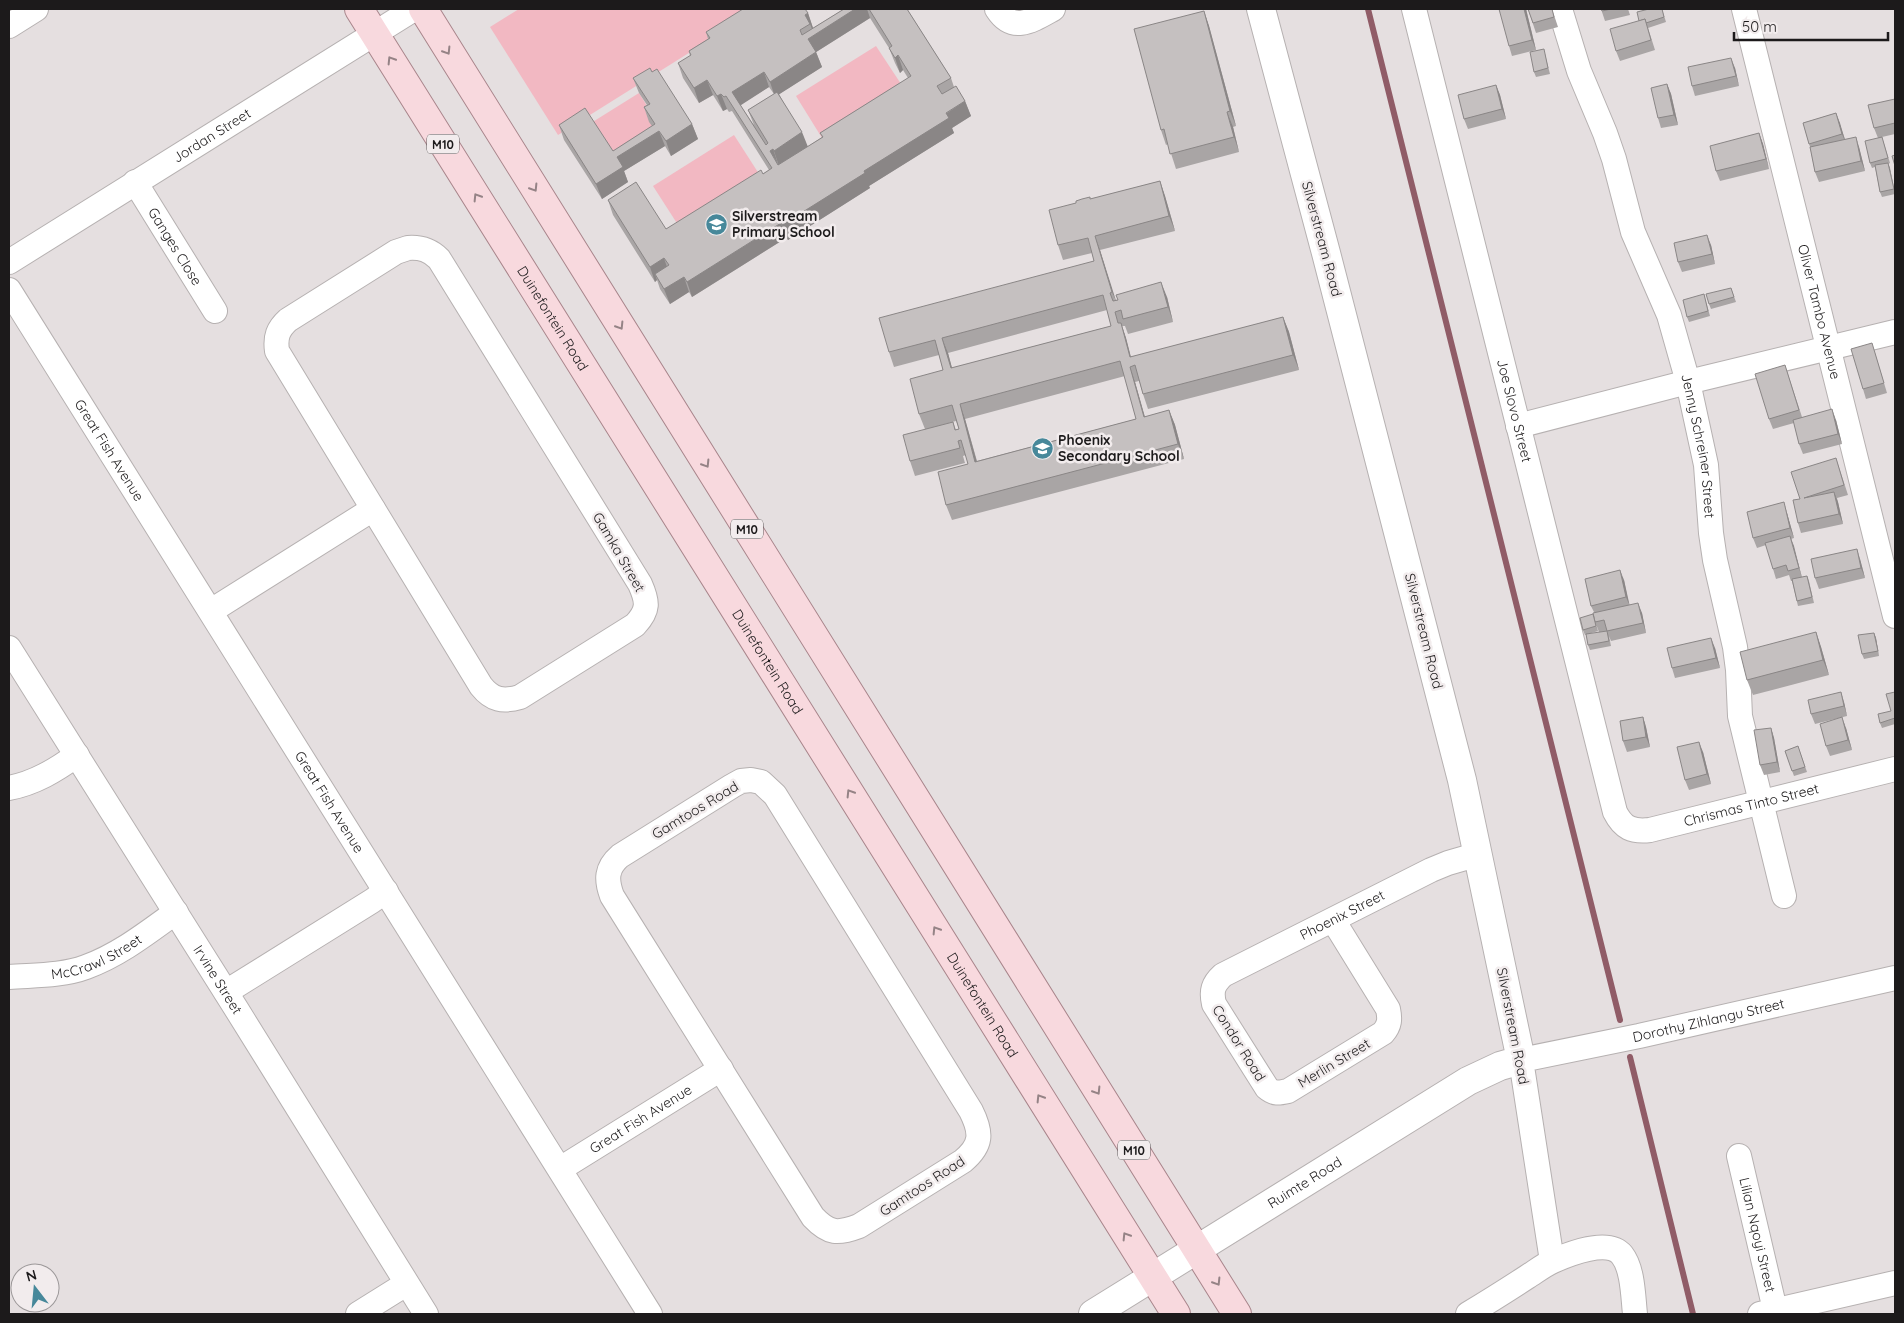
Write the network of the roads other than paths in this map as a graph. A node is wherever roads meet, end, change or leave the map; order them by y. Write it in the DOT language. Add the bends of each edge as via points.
graph roads {
  1 [pos="36,9"];
  2 [pos="359,9"];
  3 [pos="414,9"];
  4 [pos="422,9"];
  5 [pos="997,9"];
  6 [pos="1053,9"];
  7 [pos="1261,9"];
  8 [pos="1417,9"];
  9 [pos="1560,9"];
  10 [pos="1744,9"];
  11 [pos="9,26"];
  12 [pos="374,34"];
  13 [pos="134,182"];
  14 [pos="9,262"];
  15 [pos="9,290"];
  16 [pos="215,311"];
  17 [pos="1895,332"];
  18 [pos="1829,349"];
  19 [pos="1688,382"];
  20 [pos="1518,426"];
  21 [pos="373,509"];
  22 [pos="211,611"];
  23 [pos="1895,616"];
  24 [pos="9,648"];
  25 [pos="78,755"];
  26 [pos="1895,769"];
  27 [pos="9,788"];
  28 [pos="1761,803"];
  29 [pos="1615,812"];
  30 [pos="1478,854"];
  31 [pos="386,890"];
  32 [pos="1784,896"];
  33 [pos="176,912"];
  34 [pos="1333,920"];
  35 [pos="9,977"];
  36 [pos="1895,978"];
  37 [pos="1213,988"];
  38 [pos="226,992"];
  39 [pos="1521,1060"];
  40 [pos="721,1069"];
  41 [pos="1276,1093"];
  42 [pos="1739,1156"];
  43 [pos="560,1169"];
  44 [pos="1196,1250"];
  45 [pos="1552,1261"];
  46 [pos="1152,1277"];
  47 [pos="1895,1283"];
  48 [pos="406,1284"];
  49 [pos="1771,1313"];
  50 [pos="358,1314"];
  51 [pos="426,1314"];
  52 [pos="650,1314"];
  53 [pos="1093,1314"];
  54 [pos="1176,1314"];
  55 [pos="1237,1314"];
  56 [pos="1468,1314"];
  57 [pos="1635,1314"];
  1 -- 11 [label="street"];
  2 -- 12 [label="main road, Duinefontein Road / M10"];
  3 -- 12 [label="street, Jordan Street"];
  4 -- 44 [label="main road, M10, one-way"];
  5 -- 6 [label="street" via="1008,21 1016,24 1026,23"];
  7 -- 30 [label="street, Silverstream Road" via="1462,780"];
  8 -- 20 [label="street, Joe Slovo Street"];
  9 -- 19 [label="street, Jenny Schreiner Street" via="1576,64 1614,158 1633,232 1668,315"];
  10 -- 18 [label="street, Oliver Tambo Avenue"];
  12 -- 13 [label="street, Jordan Street"];
  46 -- 12 [label="main road, Duinefontein Road / M10, one-way"];
  13 -- 14 [label="street, Jordan Street"];
  13 -- 16 [label="street, Ganges Close"];
  15 -- 22 [label="street, Great Fish Avenue"];
  17 -- 18 [label="street"];
  18 -- 19 [label="street"];
  18 -- 23 [label="street, Oliver Tambo Avenue"];
  19 -- 20 [label="street"];
  19 -- 28 [label="street, Jenny Schreiner Street" via="1706,465 1715,560 1736,647 1740,716"];
  20 -- 29 [label="street, Joe Slovo Street"];
  21 -- 21 [label="street, Gamka Street" via="280,358 277,335 288,320 396,252 418,248 431,251 439,258 640,584 646,605 643,616 520,697 498,700 481,686"];
  21 -- 22 [label="street"];
  22 -- 31 [label="street, Great Fish Avenue" via="300,758"];
  24 -- 25 [label="street, Irvine Street"];
  25 -- 27 [label="street" via="54,772"];
  25 -- 33 [label="street, Irvine Street"];
  26 -- 28 [label="street, Chrismas Tinto Street"];
  28 -- 29 [label="street, Chrismas Tinto Street" via="1639,831 1626,827"];
  28 -- 32 [label="street, Jenny Schreiner Street"];
  30 -- 34 [label="street, Phoenix Street" via="1432,870"];
  30 -- 39 [label="street, Silverstream Road"];
  31 -- 38 [label="street"];
  31 -- 43 [label="street, Great Fish Avenue"];
  33 -- 35 [label="street, McCrawl Street" via="125,948 86,967"];
  33 -- 38 [label="street, Irvine Street"];
  34 -- 37 [label="street, Phoenix Street" via="1223,975"];
  34 -- 41 [label="street, Merlin Street" via="1388,1009 1389,1026 1383,1033 1288,1091"];
  36 -- 39 [label="street, Dorothy Zihlangu Street"];
  37 -- 41 [label="street, Condor Road" via="1214,1004 1267,1088"];
  38 -- 48 [label="street, Irvine Street"];
  39 -- 44 [label="street, Ruimte Road" via="1468,1081"];
  39 -- 45 [label="street, Silverstream Road"];
  40 -- 40 [label="street, Gamtoos Road" via="612,896 607,884 608,873 620,856 732,786 751,780 761,782 775,796 971,1110 979,1133 978,1143 963,1161 860,1226 834,1232 813,1217"];
  40 -- 43 [label="street, Great Fish Avenue"];
  42 -- 49 [label="street, Lilian Nqoyi Street"];
  43 -- 52 [label="street, Great Fish Avenue"];
  44 -- 46 [label="street, Ruimte Road"];
  44 -- 55 [label="main road, M10, one-way"];
  45 -- 56 [label="street"];
  45 -- 57 [label="street" via="1588,1248 1612,1248 1621,1253 1629,1272"];
  46 -- 53 [label="street, Ruimte Road"];
  46 -- 54 [label="main road, Duinefontein Road / M10"];
  47 -- 49 [label="street"];
  48 -- 50 [label="street"];
  48 -- 51 [label="street, Irvine Street"];
}
